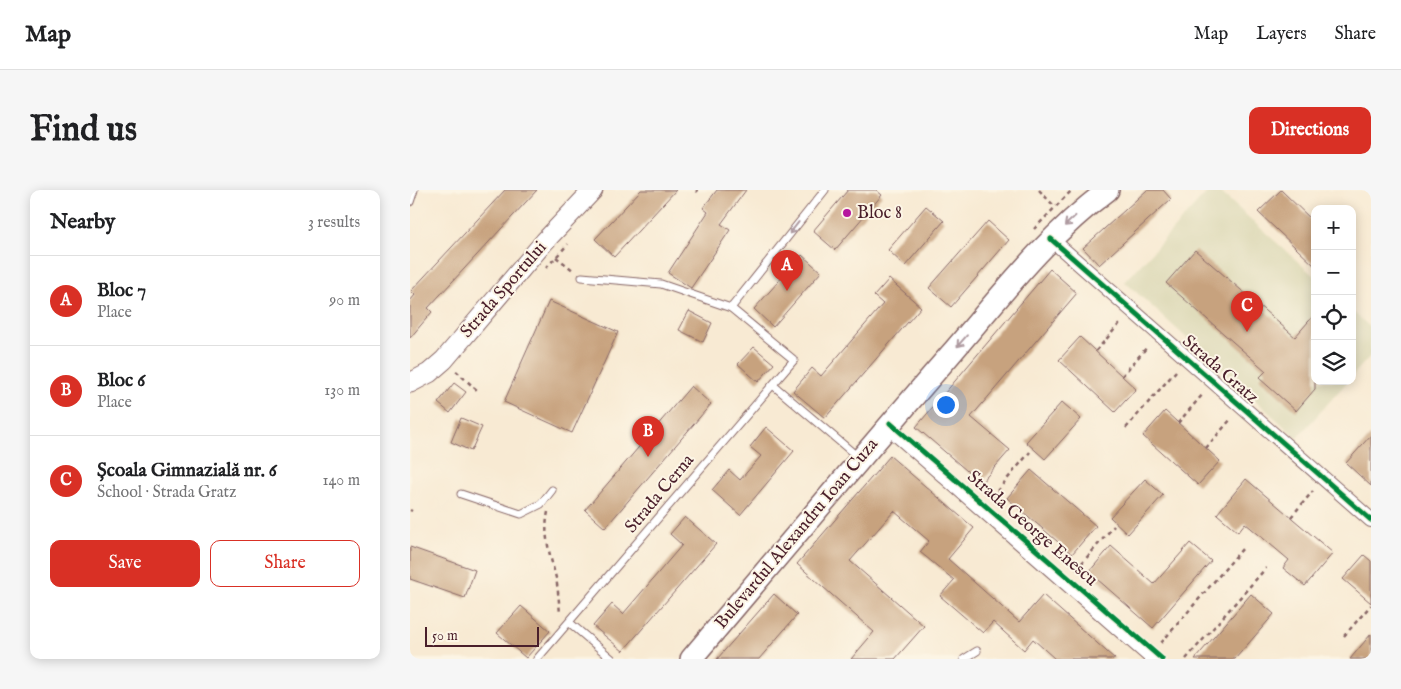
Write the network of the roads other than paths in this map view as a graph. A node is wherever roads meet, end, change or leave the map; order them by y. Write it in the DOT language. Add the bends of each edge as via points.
graph roads {
  1 [pos="414,190"];
  2 [pos="593,190"];
  3 [pos="825,190"];
  4 [pos="1108,190"];
  5 [pos="410,202"];
  6 [pos="1051,239"];
  7 [pos="582,277"];
  8 [pos="731,308"];
  9 [pos="410,383"];
  10 [pos="773,385"];
  11 [pos="888,427"];
  12 [pos="859,459"];
  13 [pos="552,490"];
  14 [pos="461,494"];
  15 [pos="1371,520"];
  16 [pos="570,623"];
  17 [pos="977,650"];
  18 [pos="537,659"];
  19 [pos="612,659"];
  20 [pos="691,659"];
  21 [pos="964,659"];
  22 [pos="1153,659"];
  1 -- 5 [label="lane"];
  2 -- 9 [label="main road, Strada Sportului" via="444,360"];
  3 -- 8 [label="lane, one-way"];
  4 -- 6 [label="main road, Bulevardul Alexandru Ioan Cuza, one-way"];
  6 -- 11 [label="main road, Bulevardul Alexandru Ioan Cuza, one-way"];
  6 -- 15 [label="street, Strada Gratz"];
  7 -- 8 [label="lane" via="661,284"];
  8 -- 10 [label="lane, Strada Cerna" via="794,360"];
  10 -- 12 [label="lane"];
  10 -- 16 [label="lane, Strada Cerna"];
  11 -- 12 [label="main road, Bulevardul Alexandru Ioan Cuza"];
  11 -- 22 [label="street, Strada George Enescu"];
  12 -- 20 [label="main road, Bulevardul Alexandru Ioan Cuza"];
  13 -- 14 [label="lane" via="541,504 520,514"];
  16 -- 18 [label="lane, Strada Cerna"];
  16 -- 19 [label="lane"];
  17 -- 21 [label="lane"];
}
